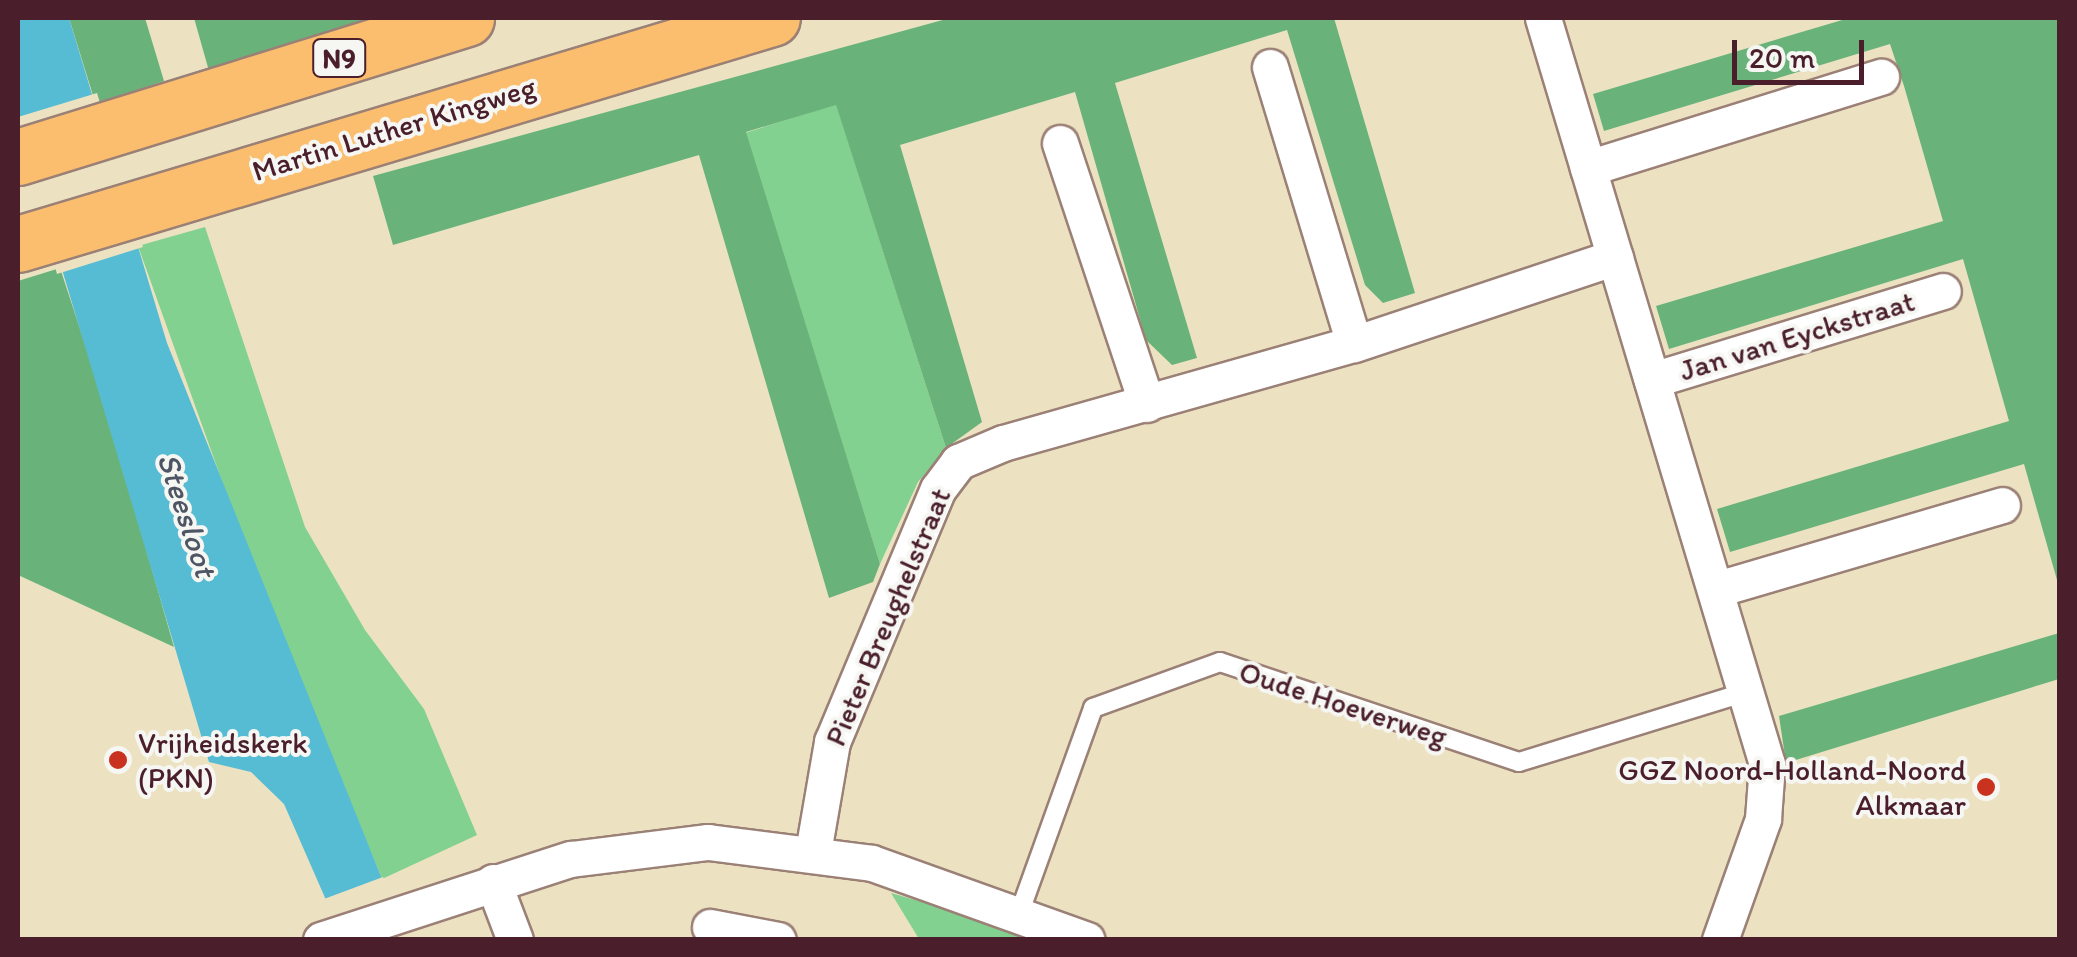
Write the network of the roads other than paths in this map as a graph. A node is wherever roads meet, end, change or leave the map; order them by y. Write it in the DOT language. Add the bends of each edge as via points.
graph roads {
  1 [pos="466,18"];
  2 [pos="772,18"];
  3 [pos="1543,18"];
  4 [pos="1270,68"];
  5 [pos="1881,76"];
  6 [pos="1060,143"];
  7 [pos="20,156"];
  8 [pos="1588,168"];
  9 [pos="32,240"];
  10 [pos="1615,257"];
  11 [pos="1943,292"];
  12 [pos="1354,344"];
  13 [pos="1652,380"];
  14 [pos="1146,404"];
  15 [pos="2002,505"];
  16 [pos="1717,589"];
  17 [pos="1747,692"];
  18 [pos="813,852"];
  19 [pos="493,882"];
  20 [pos="1019,914"];
  21 [pos="710,927"];
  22 [pos="327,938"];
  23 [pos="514,940"];
  24 [pos="778,940"];
  25 [pos="1087,940"];
  26 [pos="1720,940"];
  1 -- 7 [label="highway, N9"];
  2 -- 9 [label="highway, Martin Luther Kingweg"];
  3 -- 8 [label="street, Jan van Eyckstraat"];
  4 -- 12 [label="street"];
  5 -- 8 [label="street"];
  6 -- 14 [label="street"];
  8 -- 10 [label="street, Jan van Eyckstraat"];
  10 -- 12 [label="street, Pieter Breughelstraat"];
  10 -- 13 [label="street, Jan van Eyckstraat"];
  11 -- 13 [label="street, Jan van Eyckstraat"];
  12 -- 14 [label="street, Pieter Breughelstraat"];
  13 -- 16 [label="street, Jan van Eyckstraat"];
  14 -- 18 [label="street, Pieter Breughelstraat" via="1003,443 958,462 948,475 832,742"];
  15 -- 16 [label="street"];
  16 -- 17 [label="street, Jan van Eyckstraat"];
  17 -- 20 [label="lane, Oude Hoeverweg" via="1519,762 1220,662 1093,708"];
  17 -- 26 [label="street, Jan van Eyckstraat" via="1768,789"];
  18 -- 19 [label="street" via="708,842 571,859"];
  18 -- 20 [label="street" via="919,877"];
  19 -- 22 [label="street"];
  19 -- 23 [label="street"];
  20 -- 25 [label="street"];
  21 -- 24 [label="street"];
}
